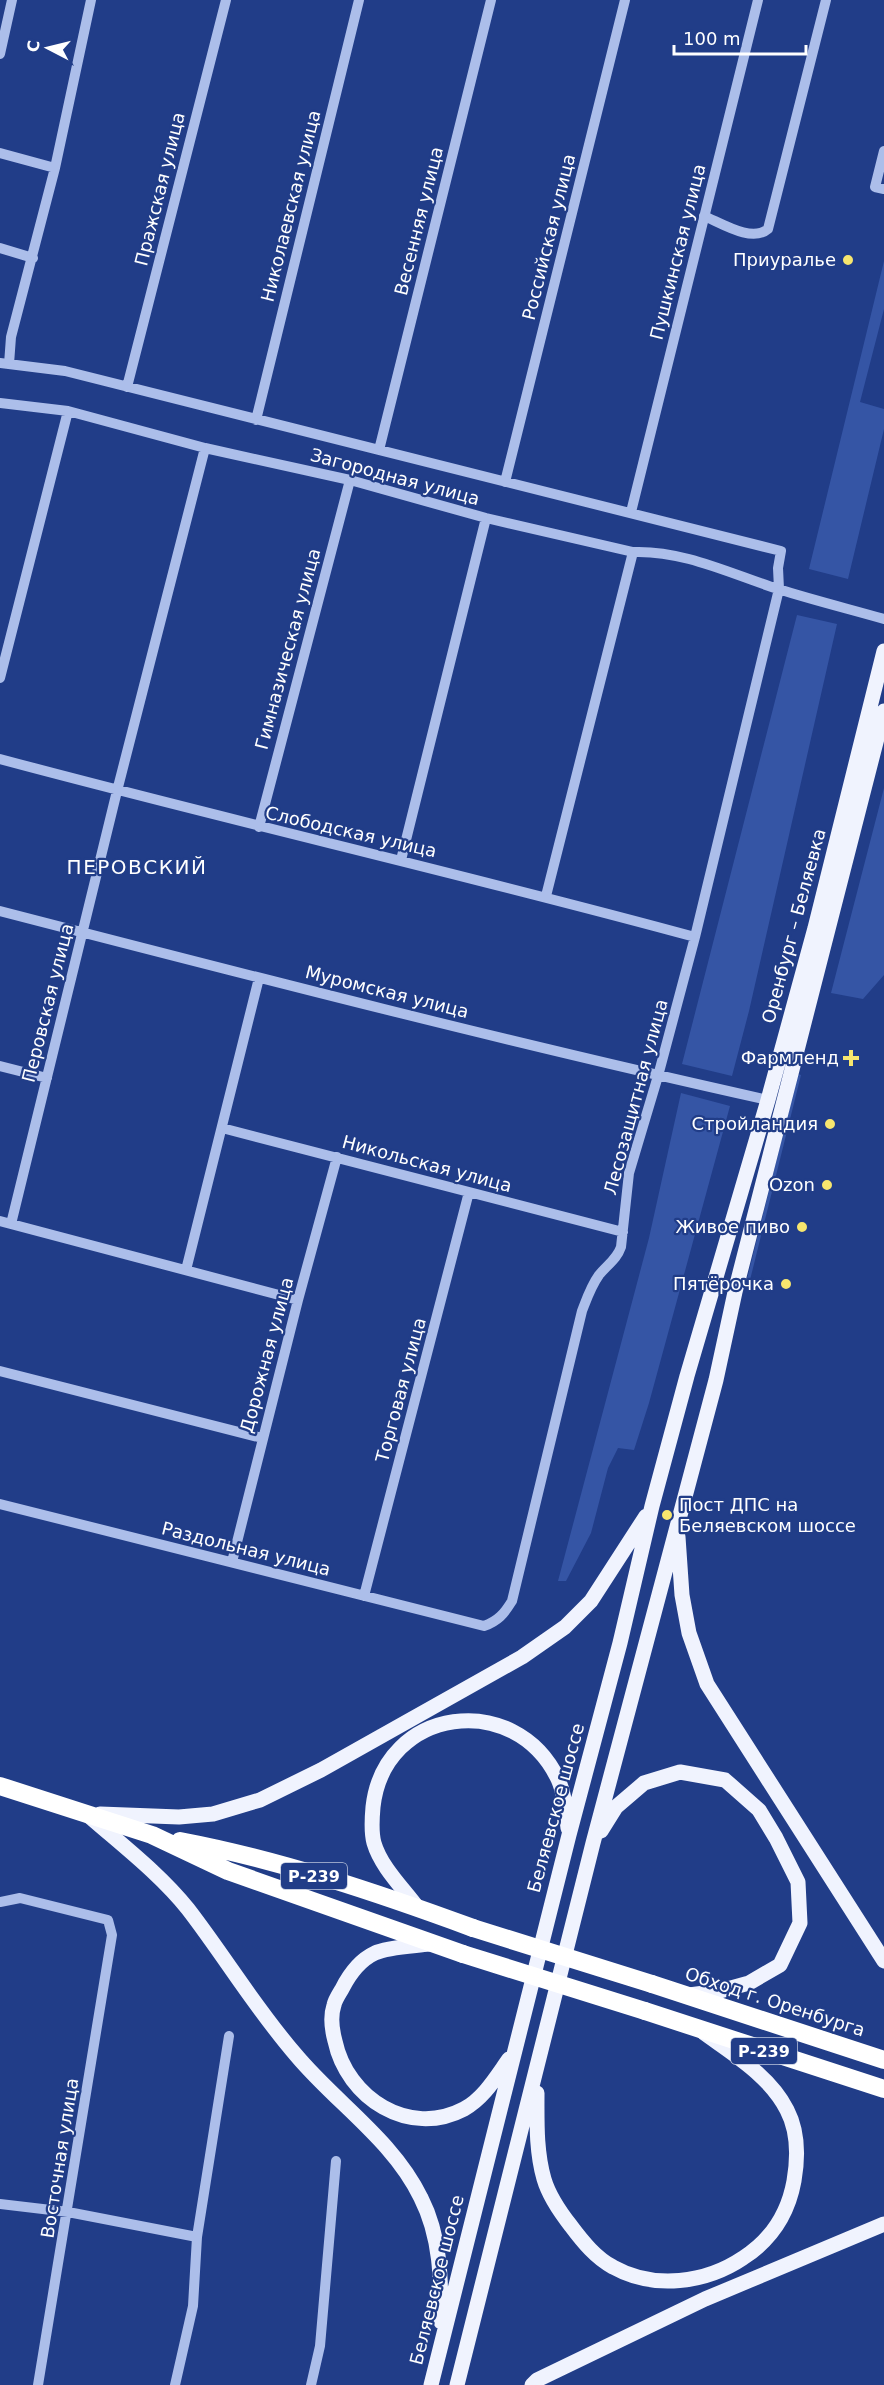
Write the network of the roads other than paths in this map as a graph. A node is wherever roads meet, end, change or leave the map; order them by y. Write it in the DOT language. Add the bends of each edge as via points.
graph roads {
  1 [pos="12,0"];
  2 [pos="91,0"];
  3 [pos="226,0"];
  4 [pos="359,0"];
  5 [pos="491,0"];
  6 [pos="625,0"];
  7 [pos="758,0"];
  8 [pos="826,0"];
  9 [pos="0,54"];
  10 [pos="884,151"];
  11 [pos="0,153"];
  12 [pos="55,168"];
  13 [pos="880,188"];
  14 [pos="704,216"];
  15 [pos="0,248"];
  16 [pos="33,258"];
  17 [pos="6,335"];
  18 [pos="5,364"];
  19 [pos="127,387"];
  20 [pos="0,402"];
  21 [pos="68,411"];
  22 [pos="255,420"];
  23 [pos="205,448"];
  24 [pos="379,450"];
  25 [pos="350,480"];
  26 [pos="505,482"];
  27 [pos="631,512"];
  28 [pos="486,519"];
  29 [pos="633,552"];
  30 [pos="779,589"];
  31 [pos="884,620"];
  32 [pos="884,651"];
  33 [pos="0,678"];
  34 [pos="884,711"];
  35 [pos="0,759"];
  36 [pos="117,790"];
  37 [pos="259,827"];
  38 [pos="401,860"];
  39 [pos="546,897"];
  40 [pos="0,911"];
  41 [pos="82,932"];
  42 [pos="694,937"];
  43 [pos="259,978"];
  44 [pos="0,1066"];
  45 [pos="658,1076"];
  46 [pos="47,1078"];
  47 [pos="768,1100"];
  48 [pos="222,1128"];
  49 [pos="338,1157"];
  50 [pos="470,1192"];
  51 [pos="5,1222"];
  52 [pos="623,1232"];
  53 [pos="727,1244"];
  54 [pos="186,1270"];
  55 [pos="298,1300"];
  56 [pos="0,1371"];
  57 [pos="262,1438"];
  58 [pos="0,1504"];
  59 [pos="652,1506"];
  60 [pos="677,1522"];
  61 [pos="232,1562"];
  62 [pos="364,1596"];
  63 [pos="484,1626"];
  64 [pos="0,1786"];
  65 [pos="86,1814"];
  66 [pos="152,1835"];
  67 [pos="569,1835"];
  68 [pos="593,1843"];
  69 [pos="0,1902"];
  70 [pos="417,1907"];
  71 [pos="429,1944"];
  72 [pos="884,1961"];
  73 [pos="689,1995"];
  74 [pos="699,2030"];
  75 [pos="229,2036"];
  76 [pos="514,2052"];
  77 [pos="884,2060"];
  78 [pos="538,2063"];
  79 [pos="884,2089"];
  80 [pos="336,2161"];
  81 [pos="0,2204"];
  82 [pos="68,2212"];
  83 [pos="884,2224"];
  84 [pos="197,2237"];
  85 [pos="441,2345"];
  86 [pos="38,2385"];
  87 [pos="175,2385"];
  88 [pos="311,2385"];
  89 [pos="431,2385"];
  90 [pos="457,2385"];
  91 [pos="532,2385"];
  1 -- 9 [label="street"];
  2 -- 12 [label="street"];
  3 -- 19 [label="street, Пражская улица"];
  4 -- 22 [label="street, Николаевская улица"];
  5 -- 24 [label="street, Весенняя улица"];
  6 -- 26 [label="street, Российская улица"];
  7 -- 14 [label="street, Пушкинская улица"];
  8 -- 14 [label="street" via="768,229 762,235 752,235"];
  10 -- 13 [label="street"];
  11 -- 12 [label="street"];
  12 -- 16 [label="street"];
  14 -- 27 [label="street, Пушкинская улица"];
  15 -- 16 [label="street"];
  16 -- 17 [label="street"];
  17 -- 18 [label="street"];
  18 -- 19 [label="street" via="65,371"];
  19 -- 22 [label="street"];
  20 -- 21 [label="street, Загородная улица"];
  21 -- 23 [label="street, Загородная улица"];
  21 -- 33 [label="street"];
  22 -- 24 [label="street"];
  23 -- 25 [label="street, Загородная улица"];
  23 -- 36 [label="street, Перовская улица"];
  24 -- 26 [label="street"];
  25 -- 28 [label="street, Загородная улица"];
  25 -- 37 [label="street, Гимназическая улица"];
  26 -- 27 [label="street"];
  27 -- 30 [label="street, Лесозащитная улица" via="781,551"];
  28 -- 29 [label="street, Загородная улица"];
  28 -- 38 [label="street"];
  29 -- 30 [label="street, Загородная улица" via="655,551"];
  29 -- 39 [label="street"];
  30 -- 31 [label="street, Загородная улица"];
  30 -- 42 [label="street, Лесозащитная улица"];
  32 -- 47 [label="main road, Оренбург – Беляевка"];
  34 -- 60 [label="main road, Оренбург – Беляевка"];
  35 -- 36 [label="street, Слободская улица"];
  36 -- 37 [label="street, Слободская улица"];
  36 -- 41 [label="street, Перовская улица"];
  37 -- 38 [label="street, Слободская улица"];
  38 -- 39 [label="street, Слободская улица"];
  39 -- 42 [label="street, Слободская улица"];
  40 -- 41 [label="street, Муромская улица"];
  41 -- 43 [label="street, Муромская улица"];
  41 -- 46 [label="street, Перовская улица"];
  42 -- 45 [label="street, Лесозащитная улица"];
  43 -- 45 [label="street, Муромская улица"];
  43 -- 48 [label="street"];
  44 -- 46 [label="street"];
  45 -- 47 [label="street, Муромская улица"];
  45 -- 52 [label="street, Лесозащитная улица" via="629,1173"];
  46 -- 51 [label="street, Перовская улица"];
  47 -- 53 [label="main road, Оренбург – Беляевка"];
  48 -- 49 [label="street, Никольская улица"];
  48 -- 54 [label="street"];
  49 -- 50 [label="street, Никольская улица"];
  49 -- 55 [label="street, Дорожная улица"];
  50 -- 52 [label="street, Никольская улица"];
  50 -- 62 [label="street, Торговая улица"];
  51 -- 54 [label="street"];
  52 -- 63 [label="street, Лесозащитная улица" via="618,1254 591,1287 582,1311 512,1601 504,1614"];
  53 -- 59 [label="main road, Беляевское шоссе"];
  54 -- 55 [label="street"];
  55 -- 57 [label="street, Дорожная улица"];
  56 -- 57 [label="street"];
  57 -- 61 [label="street, Дорожная улица"];
  58 -- 61 [label="street, Раздольная улица"];
  59 -- 65 [label="main road" via="591,1601 565,1627 522,1657 321,1770 261,1800 213,1814"];
  59 -- 67 [label="main road, Беляевское шоссе"];
  60 -- 68 [label="main road"];
  60 -- 72 [label="main road" via="682,1595 707,1684"];
  61 -- 62 [label="street, Раздольная улица"];
  62 -- 63 [label="street, Раздольная улица"];
  64 -- 65 [label="highway, Р-239"];
  65 -- 66 [label="highway, Р-239"];
  65 -- 85 [label="main road" via="186,1907 296,2056 378,2138 409,2177 432,2223 438,2252"];
  66 -- 70 [label="highway, Р-239" via="235,1852"];
  66 -- 71 [label="highway, Р-239" via="228,1871"];
  67 -- 70 [label="main road" via="559,1780 536,1747 514,1730 465,1720 420,1732 391,1758 375,1789 372,1822 374,1843 384,1863"];
  67 -- 76 [label="main road, Беляевское шоссе"];
  68 -- 73 [label="main road" via="616,1808 644,1783 680,1772 725,1780 759,1810 798,1882 801,1923 780,1965 748,1983"];
  68 -- 78 [label="main road"];
  69 -- 82 [label="street, Восточная улица" via="20,1898 90,1914 108,1920 112,1935"];
  70 -- 73 [label="highway, Обход г. Оренбурга / Р-239, bridge"];
  71 -- 74 [label="highway, Р-239, bridge"];
  71 -- 76 [label="main road" via="375,1953 351,1972 333,2006 332,2027 338,2055 350,2079 364,2095 385,2109 423,2118 442,2116 464,2109 484,2094"];
  73 -- 77 [label="highway, Обход г. Оренбурга / Р-239"];
  74 -- 78 [label="main road" via="748,2064 775,2093 787,2109 798,2162 781,2221 760,2247 729,2268 706,2277 683,2281 633,2276 613,2267 583,2242 560,2212 545,2180 538,2149"];
  74 -- 79 [label="highway, Р-239"];
  75 -- 84 [label="street"];
  76 -- 85 [label="main road, Беляевское шоссе"];
  78 -- 90 [label="main road"];
  80 -- 88 [label="street" via="320,2346"];
  81 -- 82 [label="street"];
  82 -- 84 [label="street"];
  82 -- 86 [label="street, Восточная улица"];
  83 -- 91 [label="main road" via="705,2299"];
  84 -- 87 [label="street" via="193,2306"];
  85 -- 89 [label="main road, Беляевское шоссе"];
}
